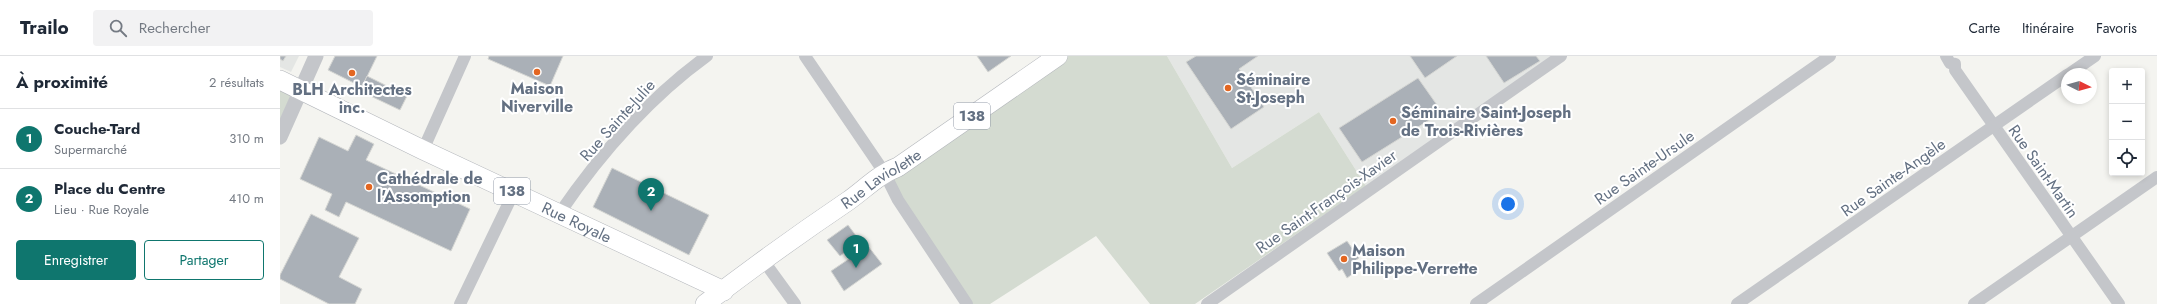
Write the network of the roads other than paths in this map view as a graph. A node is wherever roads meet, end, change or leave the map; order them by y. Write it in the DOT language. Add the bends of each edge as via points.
graph roads {
  1 [pos="316,56"];
  2 [pos="464,56"];
  3 [pos="707,56"];
  4 [pos="805,56"];
  5 [pos="1058,56"];
  6 [pos="1561,56"];
  7 [pos="1830,56"];
  8 [pos="1946,56"];
  9 [pos="2095,56"];
  10 [pos="2078,68"];
  11 [pos="280,80"];
  12 [pos="2061,80"];
  13 [pos="300,90"];
  14 [pos="1993,126"];
  15 [pos="280,137"];
  16 [pos="423,150"];
  17 [pos="884,172"];
  18 [pos="2157,177"];
  19 [pos="514,192"];
  20 [pos="559,214"];
  21 [pos="2071,237"];
  22 [pos="763,260"];
  23 [pos="724,290"];
  24 [pos="460,304"];
  25 [pos="705,304"];
  26 [pos="795,304"];
  27 [pos="967,304"];
  28 [pos="1207,304"];
  29 [pos="1476,304"];
  30 [pos="1737,304"];
  31 [pos="1974,304"];
  32 [pos="2119,304"];
  1 -- 13 [label="street"];
  2 -- 16 [label="street"];
  3 -- 20 [label="street, Rue Sainte-Julie" via="674,81 640,114"];
  4 -- 17 [label="street"];
  5 -- 17 [label="main road, Rue Laviolette / 138" via="898,167"];
  6 -- 28 [label="street, Rue Saint-François-Xavier"];
  7 -- 29 [label="street, Rue Sainte-Ursule"];
  8 -- 14 [label="street, Rue Saint-Martin" via="1950,63 1955,64 1955,70"];
  9 -- 10 [label="street, Rue Sainte-Angèle"];
  11 -- 13 [label="main road, Rue Royale / 138"];
  12 -- 14 [label="street, Rue Sainte-Angèle"];
  13 -- 15 [label="street"];
  13 -- 16 [label="main road, Rue Royale / 138"];
  14 -- 21 [label="street, Rue Saint-Martin"];
  14 -- 30 [label="street, Rue Sainte-Angèle"];
  16 -- 19 [label="main road, Rue Royale / 138"];
  17 -- 22 [label="main road, Rue Laviolette / 138" via="867,187"];
  17 -- 27 [label="street" via="898,200"];
  18 -- 21 [label="street"];
  19 -- 20 [label="main road, Rue Royale / 138"];
  19 -- 24 [label="street"];
  20 -- 23 [label="main road, Rue Royale / 138"];
  21 -- 31 [label="street"];
  21 -- 32 [label="street, Rue Saint-Martin"];
  22 -- 23 [label="main road, Rue Laviolette / 138"];
  22 -- 26 [label="street"];
  23 -- 25 [label="main road, Rue Laviolette / 138"];
}
